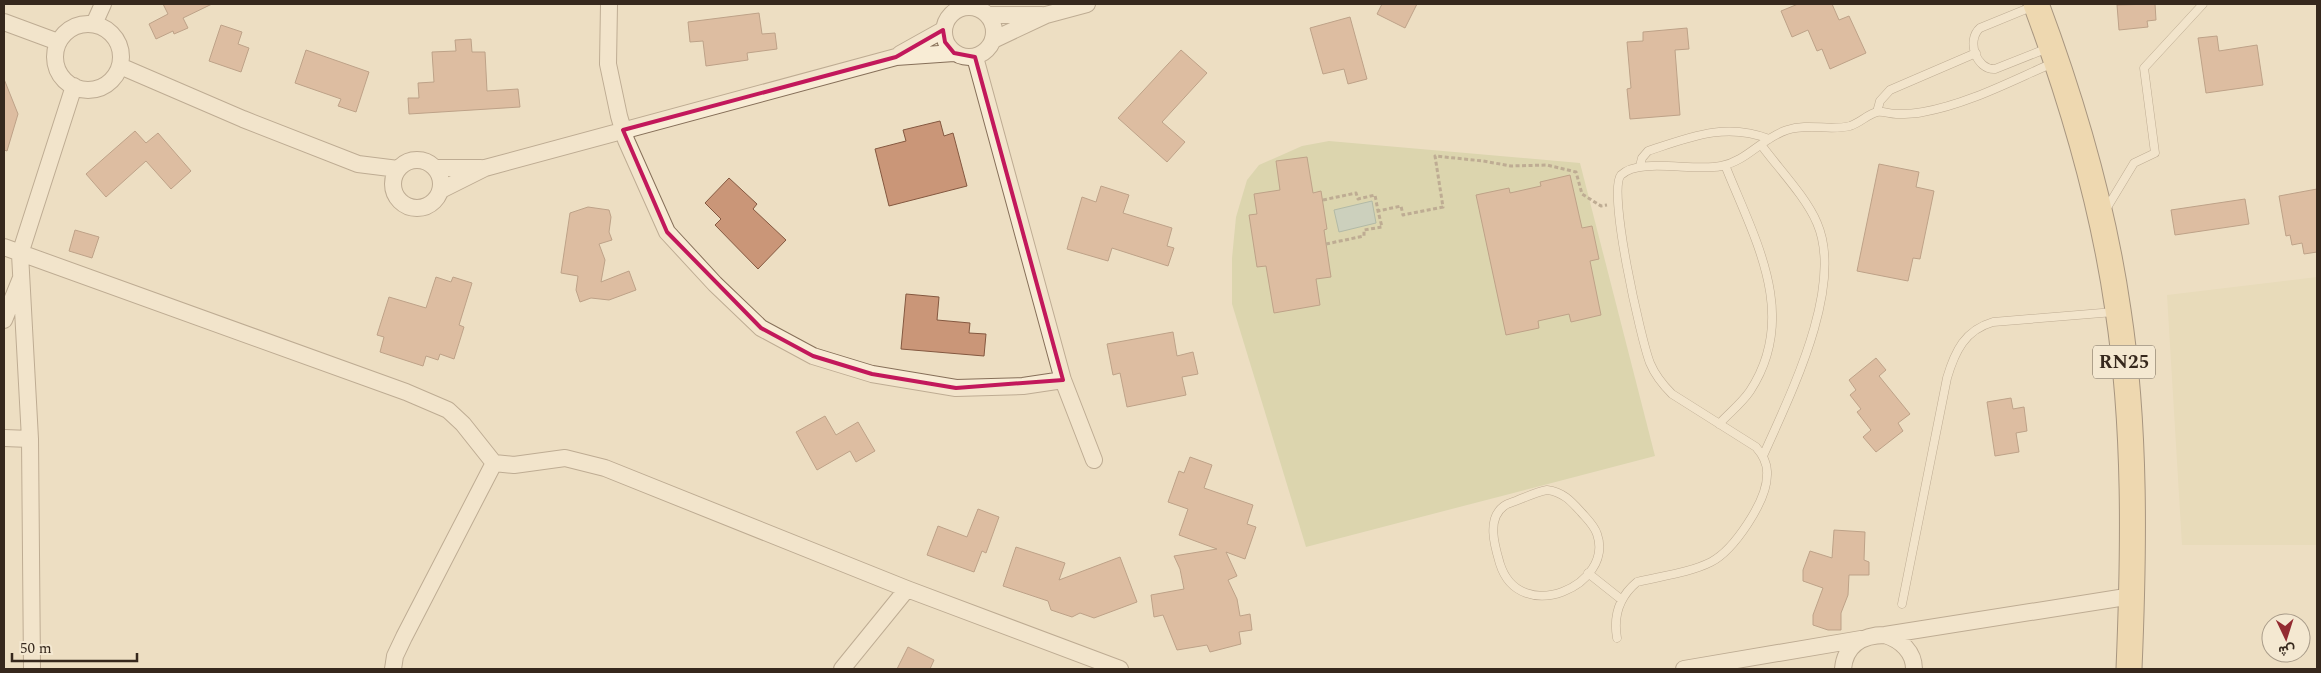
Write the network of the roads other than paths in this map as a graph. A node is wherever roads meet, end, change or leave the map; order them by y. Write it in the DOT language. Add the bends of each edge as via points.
graph roads {
  1 [pos="103,4"];
  2 [pos="609,4"];
  3 [pos="1087,4"];
  4 [pos="2036,4"];
  5 [pos="2203,4"];
  6 [pos="954,7"];
  7 [pos="1046,15"];
  8 [pos="989,16"];
  9 [pos="4,22"];
  10 [pos="94,24"];
  11 [pos="943,30"];
  12 [pos="993,40"];
  13 [pos="58,42"];
  14 [pos="954,53"];
  15 [pos="1976,54"];
  16 [pos="2055,54"];
  17 [pos="896,57"];
  18 [pos="975,57"];
  19 [pos="120,66"];
  20 [pos="74,86"];
  21 [pos="1877,112"];
  22 [pos="623,130"];
  23 [pos="1769,139"];
  24 [pos="1762,146"];
  25 [pos="358,164"];
  26 [pos="1725,165"];
  27 [pos="1640,166"];
  28 [pos="436,168"];
  29 [pos="485,168"];
  30 [pos="398,169"];
  31 [pos="441,190"];
  32 [pos="394,191"];
  33 [pos="2102,217"];
  34 [pos="4,247"];
  35 [pos="20,254"];
  36 [pos="23,272"];
  37 [pos="2118,311"];
  38 [pos="4,320"];
  39 [pos="1063,380"];
  40 [pos="1719,424"];
  41 [pos="4,438"];
  42 [pos="30,439"];
  43 [pos="1763,456"];
  44 [pos="1094,460"];
  45 [pos="494,463"];
  46 [pos="1588,573"];
  47 [pos="907,589"];
  48 [pos="2132,596"];
  49 [pos="1622,600"];
  50 [pos="1902,604"];
  51 [pos="1885,635"];
  52 [pos="1617,638"];
  53 [pos="1861,639"];
  54 [pos="32,669"];
  55 [pos="393,669"];
  56 [pos="842,669"];
  57 [pos="1120,669"];
  58 [pos="1684,669"];
  59 [pos="1843,669"];
  60 [pos="1914,669"];
  61 [pos="2130,669"];
  1 -- 10 [label="street"];
  2 -- 22 [label="street" via="608,64"];
  3 -- 7 [label="street"];
  4 -- 15 [label="lane" via="1980,28 1973,39"];
  4 -- 16 [label="main road, RN25"];
  5 -- 33 [label="lane" via="2144,68 2155,152 2134,164"];
  6 -- 8 [label="street" via="979,8"];
  6 -- 11 [label="street"];
  7 -- 8 [label="street"];
  7 -- 12 [label="street"];
  8 -- 12 [label="street" via="994,27"];
  9 -- 13 [label="street"];
  10 -- 13 [label="street" via="73,28"];
  10 -- 19 [label="street" via="108,31 118,42"];
  11 -- 14 [label="street" via="945,42"];
  11 -- 17 [label="street"];
  12 -- 18 [label="street" via="986,51"];
  13 -- 20 [label="street" via="55,52 59,72"];
  14 -- 17 [label="street"];
  14 -- 18 [label="street"];
  15 -- 16 [label="lane" via="1985,68 1995,70"];
  15 -- 21 [label="lane" via="1890,90 1880,100"];
  16 -- 21 [label="lane" via="1961,102 1911,114"];
  16 -- 33 [label="main road, RN25"];
  17 -- 22 [label="street"];
  18 -- 39 [label="street"];
  19 -- 20 [label="street" via="108,83 98,88 86,90"];
  19 -- 25 [label="street"];
  20 -- 35 [label="street"];
  21 -- 23 [label="lane" via="1850,126 1801,127"];
  22 -- 29 [label="street"];
  22 -- 39 [label="street" via="667,232 761,328 813,356 872,374 956,388 1023,386"];
  23 -- 24 [label="lane"];
  23 -- 27 [label="lane" via="1741,131 1716,131 1648,151"];
  24 -- 26 [label="lane"];
  24 -- 43 [label="lane" via="1813,214 1822,238 1825,270 1813,332 1788,402"];
  25 -- 30 [label="street"];
  25 -- 32 [label="street"];
  26 -- 27 [label="lane" via="1699,169"];
  26 -- 40 [label="lane" via="1766,270 1773,315 1768,353 1756,381 1745,398"];
  27 -- 40 [label="lane" via="1619,178 1617,205 1650,364 1672,394"];
  28 -- 29 [label="street"];
  28 -- 30 [label="street" via="417,160 406,162"];
  28 -- 31 [label="street"];
  29 -- 31 [label="street"];
  30 -- 32 [label="street" via="393,180"];
  31 -- 32 [label="street" via="434,201 417,208 400,202"];
  33 -- 37 [label="main road, RN25"];
  34 -- 35 [label="street"];
  35 -- 36 [label="street"];
  35 -- 45 [label="street" via="406,392 448,410"];
  36 -- 38 [label="street"];
  36 -- 42 [label="street"];
  37 -- 48 [label="main road, RN25" via="2127,401 2133,533"];
  37 -- 50 [label="lane" via="1993,322 1968,334 1960,344 1947,378"];
  39 -- 44 [label="street"];
  40 -- 43 [label="lane"];
  41 -- 42 [label="street"];
  42 -- 54 [label="street"];
  43 -- 49 [label="lane" via="1768,474 1766,483 1757,507 1730,547 1711,562 1698,567 1637,582"];
  45 -- 47 [label="street" via="514,465 565,458 605,468"];
  45 -- 55 [label="street" via="404,637"];
  46 -- 46 [label="lane" via="1598,557 1597,534 1562,494 1547,490 1504,506 1493,529 1495,546 1503,572 1518,589 1531,595 1554,595 1577,586"];
  46 -- 49 [label="lane"];
  47 -- 56 [label="street"];
  47 -- 57 [label="street"];
  48 -- 51 [label="street"];
  48 -- 61 [label="main road, RN25"];
  49 -- 52 [label="lane" via="1616,618"];
  51 -- 53 [label="street"];
  51 -- 60 [label="street" via="1904,645 1911,655"];
  53 -- 58 [label="street"];
  53 -- 59 [label="street" via="1846,656"];
}
